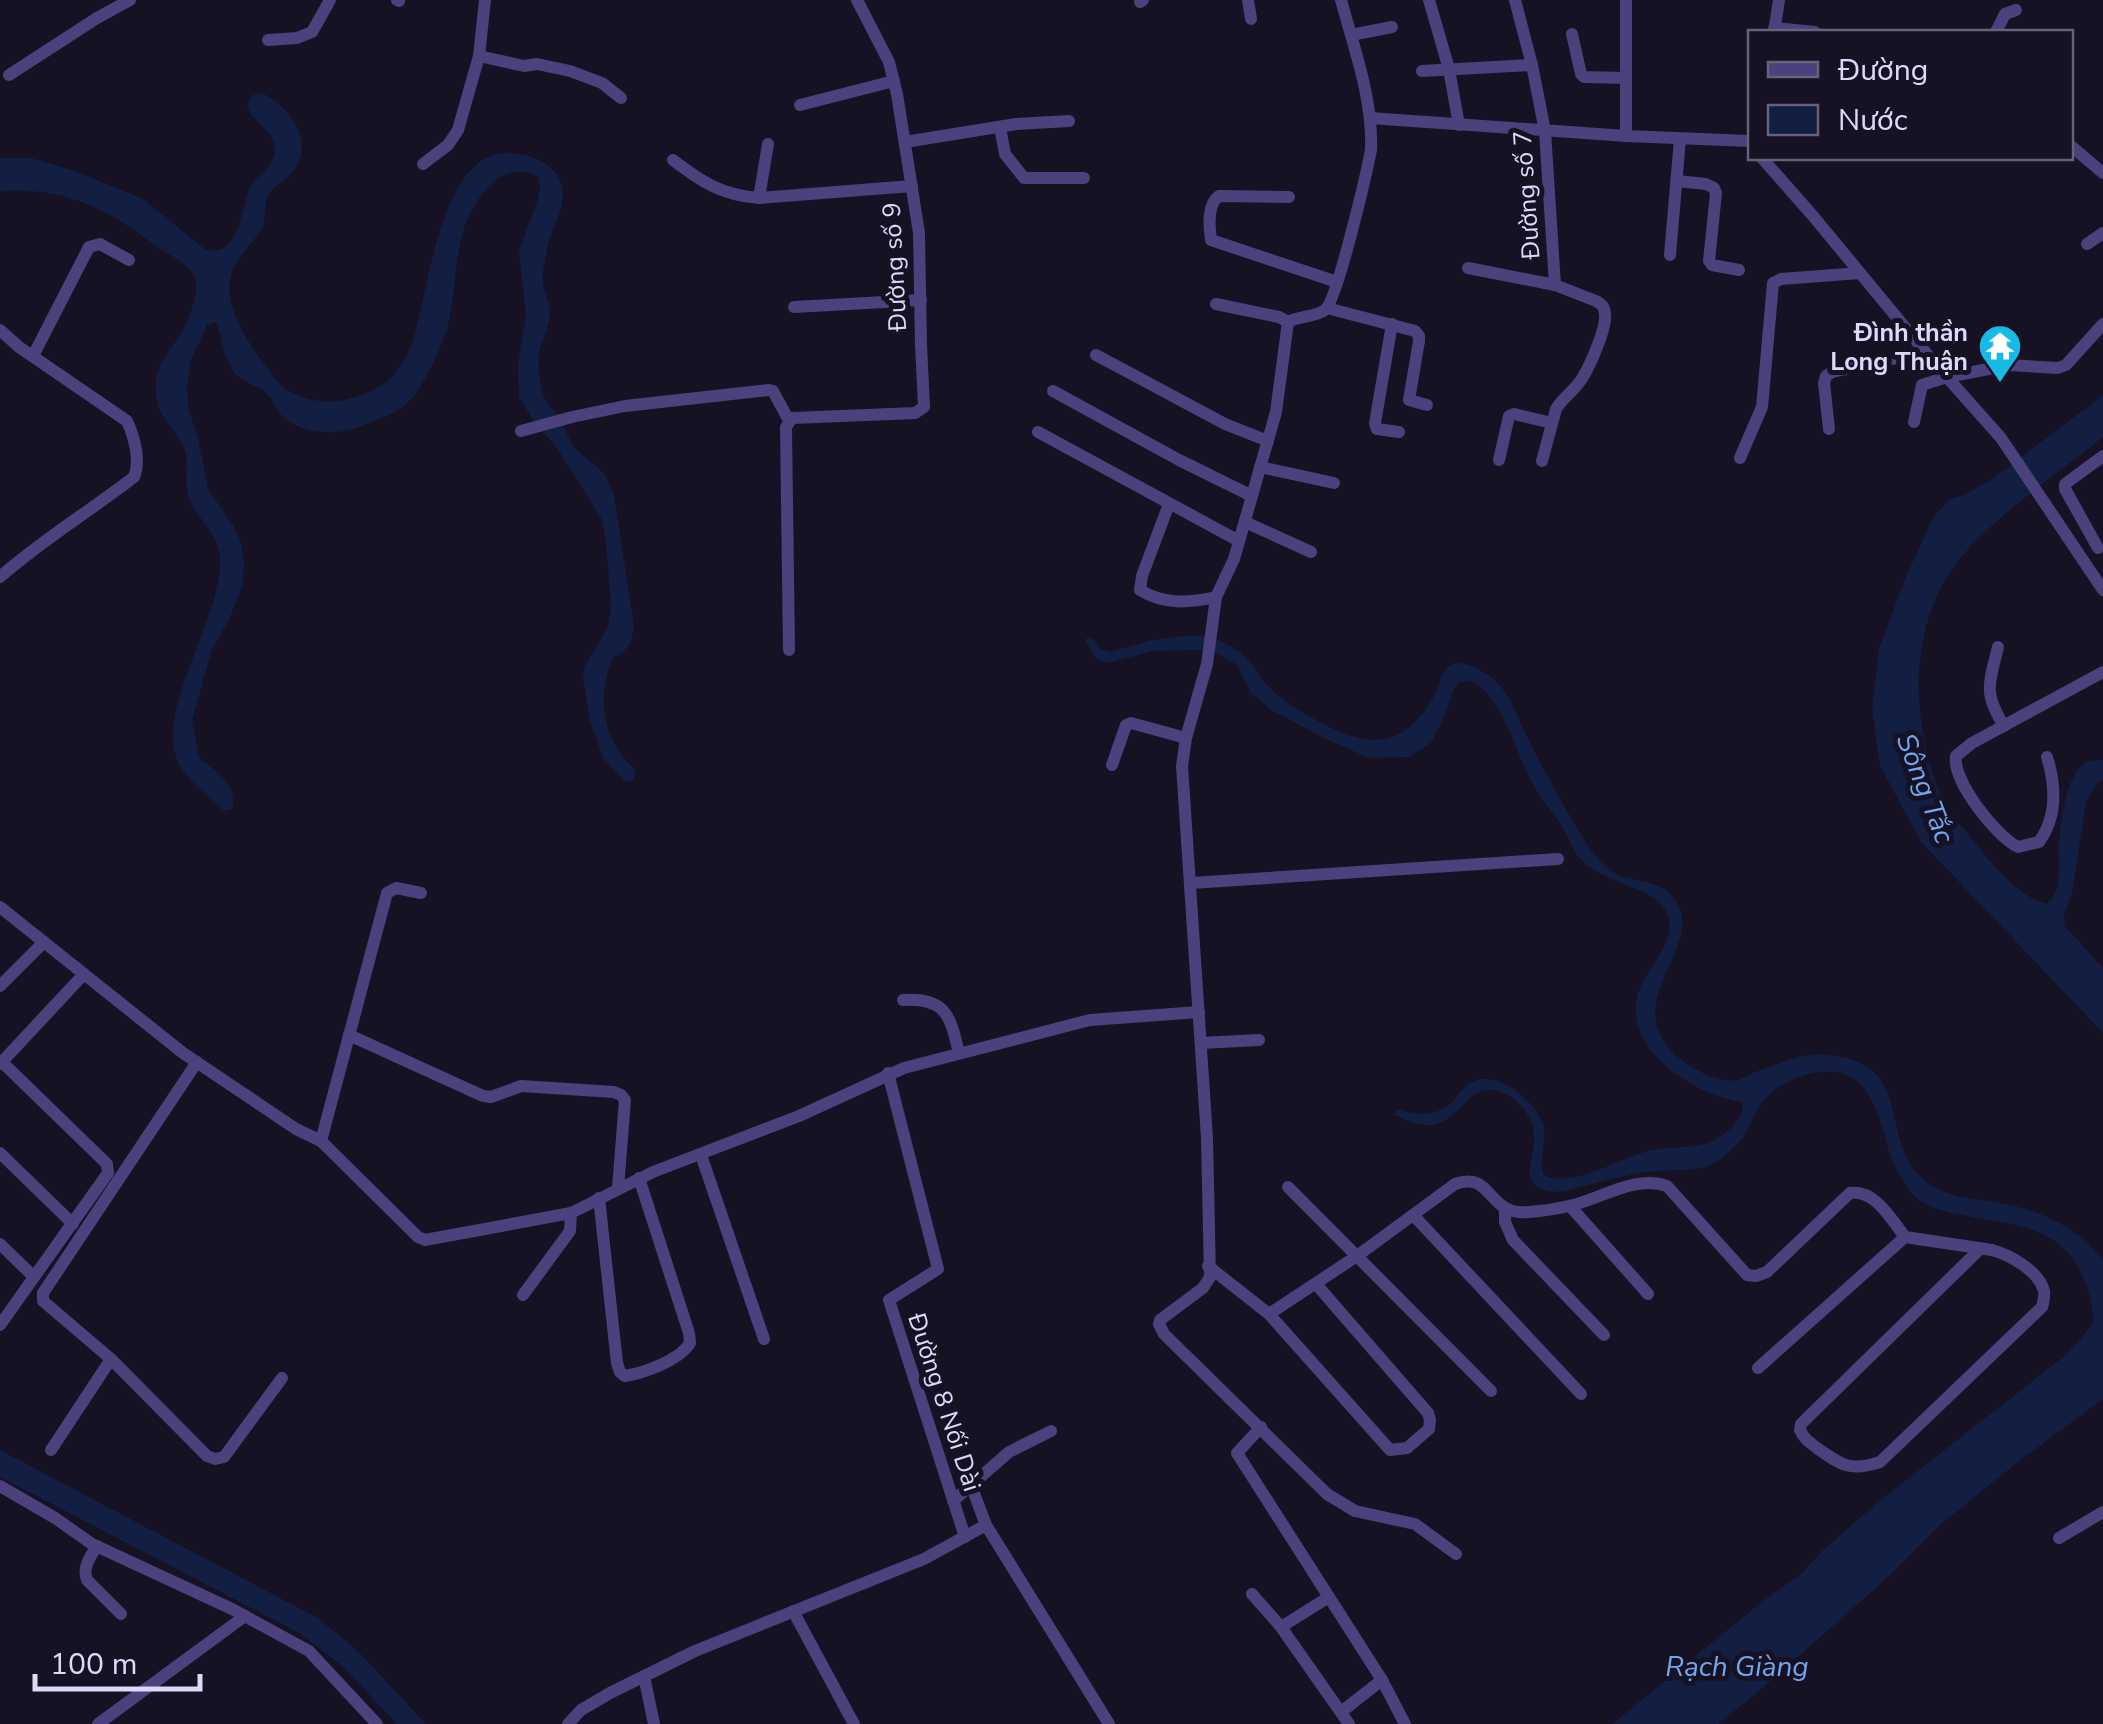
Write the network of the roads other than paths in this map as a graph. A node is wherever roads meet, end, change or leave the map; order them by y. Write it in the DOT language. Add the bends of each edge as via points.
graph roads {
  1 [pos="130,0"];
  2 [pos="330,0"];
  3 [pos="485,0"];
  4 [pos="857,0"];
  5 [pos="1248,0"];
  6 [pos="1341,0"];
  7 [pos="1428,0"];
  8 [pos="1515,0"];
  9 [pos="1626,0"];
  10 [pos="1779,0"];
  11 [pos="2016,10"];
  12 [pos="1251,19"];
  13 [pos="1392,27"];
  14 [pos="1774,30"];
  15 [pos="1997,30"];
  16 [pos="1572,34"];
  17 [pos="1351,35"];
  18 [pos="268,40"];
  19 [pos="479,56"];
  20 [pos="1532,66"];
  21 [pos="1449,70"];
  22 [pos="1422,71"];
  23 [pos="10,75"];
  24 [pos="1626,78"];
  25 [pos="894,81"];
  26 [pos="621,98"];
  27 [pos="800,104"];
  28 [pos="1370,118"];
  29 [pos="1069,121"];
  30 [pos="1459,125"];
  31 [pos="1000,127"];
  32 [pos="1545,130"];
  33 [pos="1626,136"];
  34 [pos="1680,139"];
  35 [pos="1748,141"];
  36 [pos="905,142"];
  37 [pos="768,144"];
  38 [pos="2073,147"];
  39 [pos="673,160"];
  40 [pos="1764,160"];
  41 [pos="423,164"];
  42 [pos="2101,167"];
  43 [pos="1084,178"];
  44 [pos="1677,180"];
  45 [pos="912,186"];
  46 [pos="1289,197"];
  47 [pos="759,198"];
  48 [pos="2103,234"];
  49 [pos="2087,244"];
  50 [pos="1670,255"];
  51 [pos="129,260"];
  52 [pos="1468,268"];
  53 [pos="1739,270"];
  54 [pos="1860,273"];
  55 [pos="1337,282"];
  56 [pos="1554,286"];
  57 [pos="922,300"];
  58 [pos="1216,304"];
  59 [pos="794,307"];
  60 [pos="1327,308"];
  61 [pos="1288,322"];
  62 [pos="1392,324"];
  63 [pos="2103,324"];
  64 [pos="0,330"];
  65 [pos="1925,352"];
  66 [pos="1096,355"];
  67 [pos="34,356"];
  68 [pos="1946,377"];
  69 [pos="1053,391"];
  70 [pos="1427,406"];
  71 [pos="792,418"];
  72 [pos="1914,422"];
  73 [pos="1552,423"];
  74 [pos="1829,429"];
  75 [pos="526,430"];
  76 [pos="1038,432"];
  77 [pos="1399,432"];
  78 [pos="1268,441"];
  79 [pos="2103,456"];
  80 [pos="1740,458"];
  81 [pos="1499,460"];
  82 [pos="1542,461"];
  83 [pos="1260,467"];
  84 [pos="1334,483"];
  85 [pos="1252,496"];
  86 [pos="1169,504"];
  87 [pos="1245,522"];
  88 [pos="1239,541"];
  89 [pos="2100,546"];
  90 [pos="1311,552"];
  91 [pos="2081,558"];
  92 [pos="0,577"];
  93 [pos="2103,590"];
  94 [pos="1215,603"];
  95 [pos="1998,647"];
  96 [pos="789,650"];
  97 [pos="2103,672"];
  98 [pos="2004,726"];
  99 [pos="1186,738"];
  100 [pos="2047,757"];
  101 [pos="1112,765"];
  102 [pos="1558,859"];
  103 [pos="1191,883"];
  104 [pos="421,893"];
  105 [pos="0,907"];
  106 [pos="44,942"];
  107 [pos="84,974"];
  108 [pos="0,986"];
  109 [pos="903,1000"];
  110 [pos="1199,1012"];
  111 [pos="349,1035"];
  112 [pos="1259,1040"];
  113 [pos="1201,1043"];
  114 [pos="959,1053"];
  115 [pos="196,1062"];
  116 [pos="1,1063"];
  117 [pos="888,1073"];
  118 [pos="320,1142"];
  119 [pos="0,1153"];
  120 [pos="701,1155"];
  121 [pos="640,1178"];
  122 [pos="1288,1187"];
  123 [pos="618,1188"];
  124 [pos="599,1198"];
  125 [pos="1570,1206"];
  126 [pos="1504,1210"];
  127 [pos="571,1213"];
  128 [pos="1414,1216"];
  129 [pos="73,1224"];
  130 [pos="1905,1237"];
  131 [pos="0,1244"];
  132 [pos="1980,1249"];
  133 [pos="1357,1256"];
  134 [pos="1208,1266"];
  135 [pos="34,1277"];
  136 [pos="1316,1284"];
  137 [pos="1648,1294"];
  138 [pos="523,1295"];
  139 [pos="1269,1314"];
  140 [pos="0,1326"];
  141 [pos="1604,1334"];
  142 [pos="764,1339"];
  143 [pos="111,1359"];
  144 [pos="1758,1368"];
  145 [pos="282,1378"];
  146 [pos="1490,1391"];
  147 [pos="1581,1394"];
  148 [pos="1260,1427"];
  149 [pos="1051,1432"];
  150 [pos="51,1450"];
  151 [pos="971,1485"];
  152 [pos="0,1486"];
  153 [pos="953,1501"];
  154 [pos="2103,1512"];
  155 [pos="986,1525"];
  156 [pos="965,1537"];
  157 [pos="2060,1538"];
  158 [pos="97,1546"];
  159 [pos="1456,1554"];
  160 [pos="1252,1594"];
  161 [pos="1329,1597"];
  162 [pos="793,1611"];
  163 [pos="121,1614"];
  164 [pos="244,1616"];
  165 [pos="1281,1627"];
  166 [pos="644,1676"];
  167 [pos="1382,1680"];
  168 [pos="1345,1718"];
  169 [pos="1404,1723"];
  170 [pos="98,1724"];
  171 [pos="377,1724"];
  172 [pos="568,1724"];
  173 [pos="654,1724"];
  174 [pos="854,1724"];
  175 [pos="1109,1724"];
  1 -- 23 [label="street"];
  2 -- 18 [label="street" via="312,32"];
  3 -- 19 [label="street"];
  4 -- 25 [label="street, Đường số 9"];
  5 -- 12 [label="street"];
  6 -- 17 [label="street"];
  7 -- 21 [label="street"];
  8 -- 20 [label="street, Đường số 7"];
  9 -- 24 [label="street"];
  10 -- 14 [label="street"];
  11 -- 15 [label="street" via="2005,14"];
  13 -- 17 [label="street"];
  16 -- 24 [label="street" via="1584,77"];
  17 -- 28 [label="street"];
  19 -- 26 [label="street" via="570,71"];
  19 -- 41 [label="street" via="458,130"];
  20 -- 21 [label="street"];
  20 -- 32 [label="street, Đường số 7"];
  21 -- 22 [label="street"];
  21 -- 30 [label="street"];
  24 -- 33 [label="street"];
  25 -- 27 [label="street"];
  25 -- 36 [label="street, Đường số 9"];
  28 -- 30 [label="street"];
  28 -- 55 [label="street" via="1372,150"];
  29 -- 31 [label="street"];
  30 -- 32 [label="street"];
  31 -- 36 [label="street"];
  31 -- 43 [label="street" via="1005,154 1024,178"];
  32 -- 33 [label="street"];
  32 -- 56 [label="street, Đường số 7"];
  33 -- 34 [label="street"];
  34 -- 35 [label="street"];
  34 -- 44 [label="street"];
  36 -- 45 [label="street, Đường số 9"];
  37 -- 47 [label="street"];
  38 -- 42 [label="street"];
  39 -- 47 [label="street" via="717,189"];
  40 -- 54 [label="street"];
  44 -- 50 [label="street"];
  44 -- 53 [label="street" via="1714,188 1709,260"];
  45 -- 47 [label="street"];
  45 -- 57 [label="street, Đường số 9"];
  46 -- 55 [label="street" via="1214,198 1211,240"];
  48 -- 49 [label="street"];
  51 -- 67 [label="street" via="100,244 90,247"];
  52 -- 56 [label="street"];
  54 -- 65 [label="street"];
  54 -- 80 [label="street" via="1773,283 1762,407"];
  55 -- 60 [label="street"];
  56 -- 73 [label="street, Đường số 7" via="1601,304 1605,321 1581,381 1558,403"];
  57 -- 59 [label="street"];
  57 -- 71 [label="street, Đường số 9" via="921,410"];
  58 -- 61 [label="street"];
  60 -- 61 [label="street"];
  60 -- 62 [label="street"];
  61 -- 78 [label="street"];
  62 -- 70 [label="street" via="1419,336 1409,396"];
  62 -- 77 [label="street" via="1375,423"];
  63 -- 68 [label="street" via="2058,368 2010,365"];
  64 -- 67 [label="street"];
  65 -- 68 [label="street"];
  65 -- 74 [label="street" via="1826,376"];
  66 -- 78 [label="street"];
  67 -- 92 [label="street" via="127,420 138,469"];
  68 -- 72 [label="street" via="1922,385"];
  68 -- 91 [label="street" via="2001,438"];
  69 -- 85 [label="street"];
  71 -- 75 [label="street" via="768,390 625,406"];
  71 -- 96 [label="street" via="786,427"];
  73 -- 81 [label="street" via="1510,416"];
  73 -- 82 [label="street, Đường số 7"];
  76 -- 86 [label="street"];
  78 -- 83 [label="street"];
  79 -- 89 [label="street" via="2065,488"];
  83 -- 84 [label="street"];
  83 -- 85 [label="street"];
  85 -- 87 [label="street"];
  86 -- 88 [label="street"];
  86 -- 94 [label="street" via="1140,590 1164,600"];
  87 -- 88 [label="street"];
  87 -- 90 [label="street"];
  88 -- 94 [label="street"];
  89 -- 91 [label="street"];
  91 -- 93 [label="street"];
  94 -- 99 [label="street"];
  95 -- 98 [label="street" via="1988,692"];
  97 -- 98 [label="street"];
  98 -- 100 [label="street" via="1954,760 1974,802 2018,847 2039,842 2046,832 2054,789"];
  99 -- 101 [label="street" via="1126,725"];
  99 -- 103 [label="street"];
  102 -- 103 [label="street"];
  103 -- 110 [label="street"];
  104 -- 111 [label="street" via="387,893"];
  105 -- 106 [label="street"];
  106 -- 107 [label="street"];
  106 -- 108 [label="street"];
  107 -- 115 [label="street"];
  107 -- 116 [label="street"];
  109 -- 114 [label="street" via="934,1003 950,1021"];
  110 -- 113 [label="street"];
  110 -- 114 [label="street" via="1090,1020"];
  111 -- 118 [label="street"];
  111 -- 123 [label="street" via="483,1096 521,1086 621,1095"];
  112 -- 113 [label="street"];
  113 -- 134 [label="street"];
  114 -- 117 [label="street"];
  115 -- 118 [label="street"];
  115 -- 143 [label="street" via="43,1293 43,1302"];
  116 -- 129 [label="street" via="107,1164 108,1173"];
  117 -- 120 [label="street"];
  117 -- 153 [label="street, Đường 8 Nối Dài" via="938,1269 889,1300"];
  118 -- 127 [label="street" via="425,1240"];
  119 -- 129 [label="street"];
  120 -- 121 [label="street"];
  120 -- 142 [label="street"];
  121 -- 123 [label="street"];
  121 -- 124 [label="street" via="690,1342 679,1356 624,1376 617,1363"];
  122 -- 133 [label="street"];
  123 -- 124 [label="street"];
  124 -- 127 [label="street"];
  125 -- 126 [label="street"];
  125 -- 130 [label="street" via="1644,1184 1667,1186 1747,1275 1756,1276 1850,1193 1871,1196"];
  125 -- 137 [label="street"];
  126 -- 128 [label="street" via="1479,1183 1464,1180"];
  126 -- 141 [label="street" via="1512,1240"];
  127 -- 138 [label="street" via="570,1231"];
  128 -- 133 [label="street"];
  128 -- 147 [label="street"];
  129 -- 135 [label="street"];
  130 -- 132 [label="street"];
  130 -- 144 [label="street"];
  131 -- 135 [label="street"];
  132 -- 132 [label="street" via="1801,1424 1803,1437 1841,1466 1880,1462 2042,1308 2044,1292 2036,1278 2014,1259"];
  133 -- 136 [label="street"];
  133 -- 146 [label="street"];
  134 -- 139 [label="street"];
  134 -- 148 [label="street" via="1208,1282 1160,1320 1160,1328"];
  135 -- 140 [label="street"];
  136 -- 139 [label="street"];
  136 -- 139 [label="street" via="1428,1413 1428,1429 1407,1448 1390,1450"];
  143 -- 145 [label="street" via="215,1459 224,1457"];
  143 -- 150 [label="street"];
  148 -- 159 [label="street" via="1326,1494 1356,1511 1415,1524"];
  148 -- 161 [label="street" via="1237,1453"];
  149 -- 151 [label="street" via="1009,1452"];
  151 -- 153 [label="street"];
  151 -- 155 [label="street"];
  152 -- 158 [label="street"];
  153 -- 156 [label="street, Đường 8 Nối Dài"];
  154 -- 157 [label="street"];
  155 -- 156 [label="street"];
  155 -- 175 [label="street"];
  156 -- 162 [label="street"];
  158 -- 163 [label="street" via="84,1574"];
  158 -- 164 [label="street"];
  160 -- 165 [label="street"];
  161 -- 165 [label="street"];
  161 -- 167 [label="street"];
  162 -- 166 [label="street"];
  162 -- 174 [label="street"];
  164 -- 170 [label="street"];
  164 -- 171 [label="street" via="309,1652"];
  165 -- 168 [label="street"];
  166 -- 172 [label="street"];
  166 -- 173 [label="street"];
  167 -- 168 [label="street"];
  167 -- 169 [label="street"];
}
